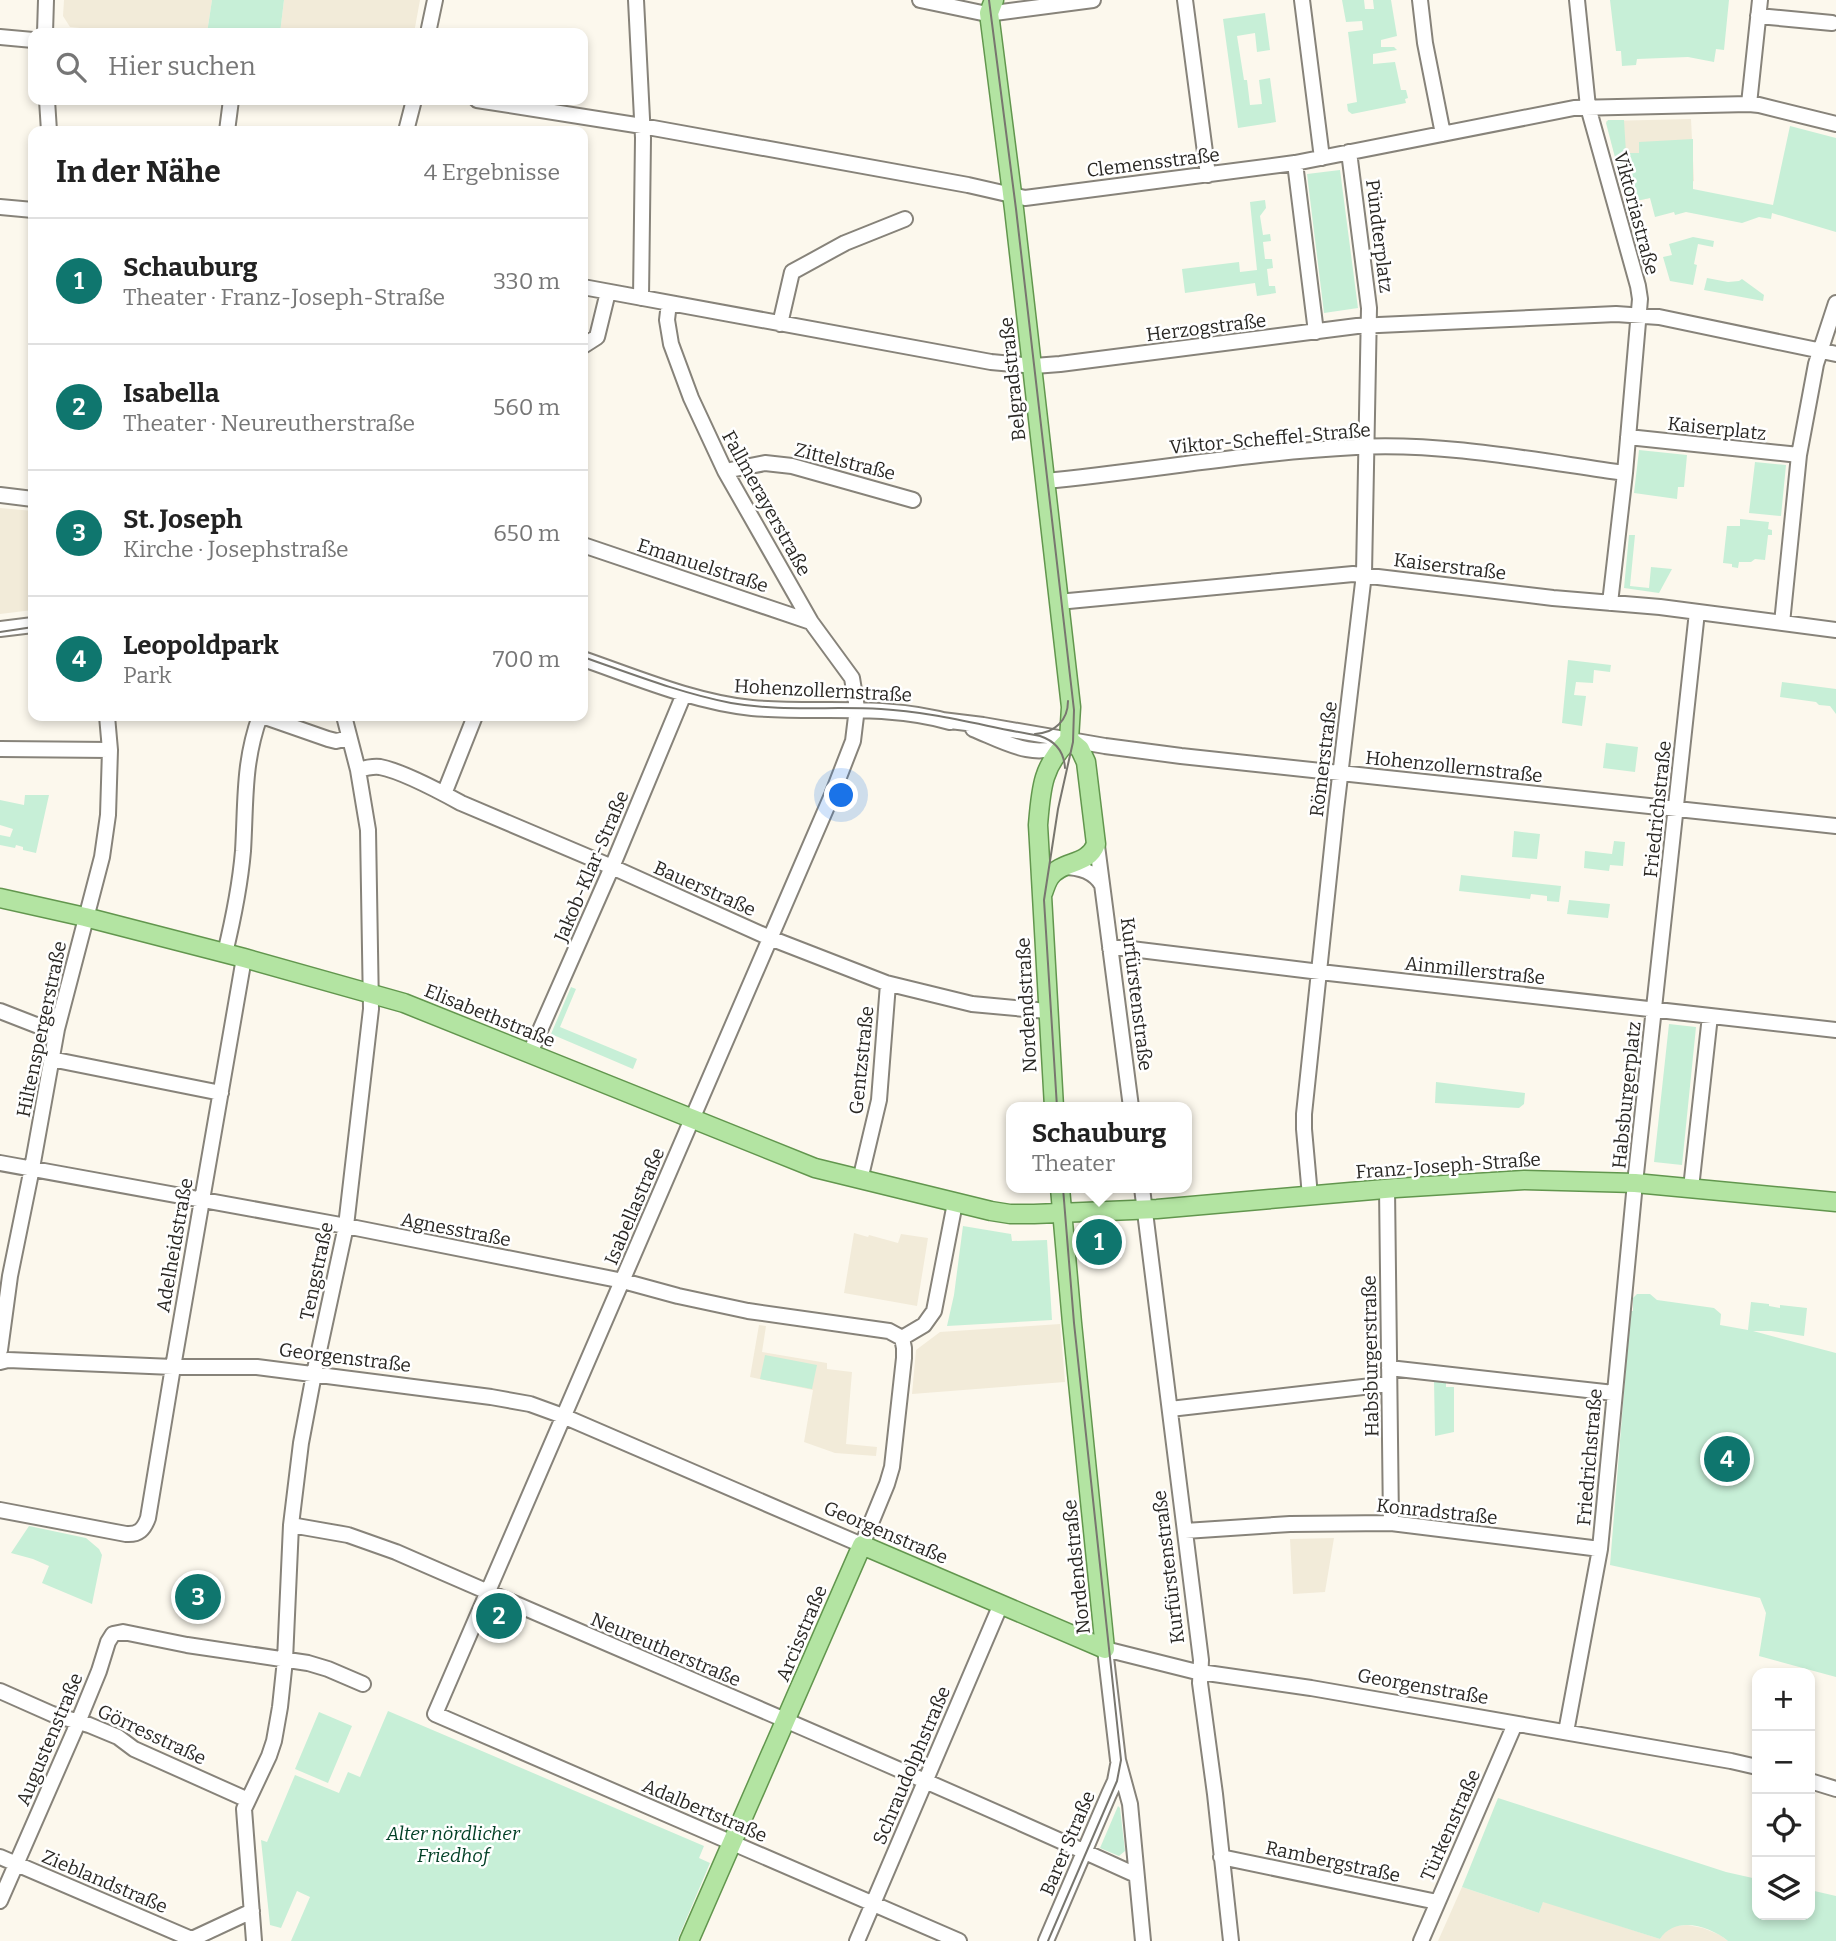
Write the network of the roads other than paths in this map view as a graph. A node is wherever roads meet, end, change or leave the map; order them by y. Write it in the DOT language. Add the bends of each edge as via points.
graph roads {
  1 [pos="46,0"];
  2 [pos="435,0"];
  3 [pos="636,0"];
  4 [pos="920,0"];
  5 [pos="1093,0"];
  6 [pos="1185,0"];
  7 [pos="1302,0"];
  8 [pos="1420,0"];
  9 [pos="1577,0"];
  10 [pos="1760,0"];
  11 [pos="987,4"];
  12 [pos="1758,16"];
  13 [pos="1832,23"];
  14 [pos="45,28"];
  15 [pos="429,28"];
  16 [pos="0,37"];
  17 [pos="28,40"];
  18 [pos="1749,104"];
  19 [pos="47,105"];
  20 [pos="230,105"];
  21 [pos="413,105"];
  22 [pos="509,105"];
  23 [pos="1588,107"];
  24 [pos="1836,124"];
  25 [pos="49,126"];
  26 [pos="228,126"];
  27 [pos="407,126"];
  28 [pos="642,126"];
  29 [pos="1443,134"];
  30 [pos="1349,152"];
  31 [pos="1322,158"];
  32 [pos="1296,163"];
  33 [pos="1208,175"];
  34 [pos="1012,195"];
  35 [pos="0,207"];
  36 [pos="28,210"];
  37 [pos="905,219"];
  38 [pos="588,288"];
  39 [pos="608,292"];
  40 [pos="641,298"];
  41 [pos="669,303"];
  42 [pos="1836,303"];
  43 [pos="1638,314"];
  44 [pos="780,324"];
  45 [pos="1369,326"];
  46 [pos="1316,332"];
  47 [pos="588,343"];
  48 [pos="1829,352"];
  49 [pos="1032,366"];
  50 [pos="1628,438"];
  51 [pos="1366,447"];
  52 [pos="1800,456"];
  53 [pos="725,471"];
  54 [pos="1625,473"];
  55 [pos="1045,481"];
  56 [pos="0,495"];
  57 [pos="28,498"];
  58 [pos="914,500"];
  59 [pos="588,547"];
  60 [pos="1364,574"];
  61 [pos="1059,602"];
  62 [pos="1610,603"];
  63 [pos="1697,612"];
  64 [pos="811,622"];
  65 [pos="1782,623"];
  66 [pos="28,626"];
  67 [pos="0,629"];
  68 [pos="1836,629"];
  69 [pos="588,661"];
  70 [pos="684,694"];
  71 [pos="857,710"];
  72 [pos="943,720"];
  73 [pos="107,721"];
  74 [pos="259,721"];
  75 [pos="275,721"];
  76 [pos="345,721"];
  77 [pos="473,721"];
  78 [pos="349,738"];
  79 [pos="1069,740"];
  80 [pos="0,749"];
  81 [pos="110,750"];
  82 [pos="1035,751"];
  83 [pos="1049,766"];
  84 [pos="358,770"];
  85 [pos="1341,773"];
  86 [pos="444,794"];
  87 [pos="1677,809"];
  88 [pos="1836,826"];
  89 [pos="1096,838"];
  90 [pos="1039,846"];
  91 [pos="612,867"];
  92 [pos="1062,867"];
  93 [pos="1102,886"];
  94 [pos="0,898"];
  95 [pos="1042,900"];
  96 [pos="85,917"];
  97 [pos="770,938"];
  98 [pos="1111,948"];
  99 [pos="225,953"];
  100 [pos="244,958"];
  101 [pos="1320,972"];
  102 [pos="888,984"];
  103 [pos="370,993"];
  104 [pos="1655,1010"];
  105 [pos="0,1011"];
  106 [pos="1048,1011"];
  107 [pos="1710,1016"];
  108 [pos="57,1029"];
  109 [pos="1836,1030"];
  110 [pos="530,1053"];
  111 [pos="51,1059"];
  112 [pos="221,1093"];
  113 [pos="1054,1102"];
  114 [pos="1130,1102"];
  115 [pos="693,1119"];
  116 [pos="0,1163"];
  117 [pos="32,1168"];
  118 [pos="860,1180"];
  119 [pos="1635,1183"];
  120 [pos="1387,1188"];
  121 [pos="1690,1188"];
  122 [pos="1060,1193"];
  123 [pos="1142,1193"];
  124 [pos="1310,1196"];
  125 [pos="202,1199"];
  126 [pos="1836,1202"];
  127 [pos="954,1203"];
  128 [pos="1144,1209"];
  129 [pos="1062,1213"];
  130 [pos="345,1226"];
  131 [pos="5,1275"];
  132 [pos="623,1281"];
  133 [pos="902,1338"];
  134 [pos="0,1350"];
  135 [pos="0,1362"];
  136 [pos="173,1367"];
  137 [pos="1389,1368"];
  138 [pos="314,1374"];
  139 [pos="1389,1384"];
  140 [pos="1614,1393"];
  141 [pos="1170,1409"];
  142 [pos="563,1416"];
  143 [pos="0,1510"];
  144 [pos="1391,1522"];
  145 [pos="291,1525"];
  146 [pos="1185,1531"];
  147 [pos="862,1545"];
  148 [pos="1600,1549"];
  149 [pos="487,1593"];
  150 [pos="1001,1604"];
  151 [pos="1105,1649"];
  152 [pos="285,1660"];
  153 [pos="1201,1672"];
  154 [pos="363,1684"];
  155 [pos="0,1691"];
  156 [pos="435,1714"];
  157 [pos="785,1721"];
  158 [pos="78,1722"];
  159 [pos="1515,1724"];
  160 [pos="1566,1732"];
  161 [pos="1118,1760"];
  162 [pos="1752,1767"];
  163 [pos="926,1780"];
  164 [pos="1815,1783"];
  165 [pos="1836,1789"];
  166 [pos="248,1800"];
  167 [pos="732,1843"];
  168 [pos="1084,1851"];
  169 [pos="0,1857"];
  170 [pos="1221,1857"];
  171 [pos="16,1864"];
  172 [pos="1136,1875"];
  173 [pos="0,1901"];
  174 [pos="1437,1902"];
  175 [pos="873,1903"];
  176 [pos="252,1911"];
  177 [pos="695,1939"];
  178 [pos="194,1940"];
  179 [pos="254,1941"];
  180 [pos="857,1941"];
  181 [pos="959,1941"];
  182 [pos="1046,1941"];
  183 [pos="1143,1941"];
  184 [pos="1231,1941"];
  185 [pos="1420,1941"];
  1 -- 14 [label="street"];
  2 -- 15 [label="street"];
  3 -- 28 [label="street"];
  4 -- 11 [label="street"];
  5 -- 11 [label="street"];
  6 -- 33 [label="street"];
  7 -- 31 [label="street"];
  8 -- 29 [label="street"];
  9 -- 23 [label="street, Viktoriastraße"];
  10 -- 12 [label="street"];
  11 -- 34 [label="main road, Belgradstraße"];
  12 -- 13 [label="street"];
  12 -- 18 [label="street"];
  16 -- 17 [label="street"];
  18 -- 23 [label="street, Clemensstraße"];
  18 -- 24 [label="street, Clemensstraße"];
  19 -- 25 [label="street"];
  20 -- 26 [label="street"];
  21 -- 27 [label="street"];
  22 -- 28 [label="street, Clemensstraße"];
  23 -- 29 [label="street, Clemensstraße"];
  23 -- 43 [label="street, Viktoriastraße" via="1638,286"];
  28 -- 34 [label="street, Clemensstraße"];
  28 -- 40 [label="street"];
  29 -- 30 [label="street, Clemensstraße"];
  30 -- 31 [label="street, Clemensstraße"];
  30 -- 45 [label="street, Pündterplatz"];
  31 -- 32 [label="street, Clemensstraße"];
  32 -- 33 [label="street, Clemensstraße"];
  32 -- 46 [label="street"];
  33 -- 34 [label="street, Clemensstraße" via="1025,198"];
  34 -- 49 [label="main road, Belgradstraße"];
  35 -- 36 [label="street"];
  37 -- 44 [label="street" via="845,243 792,272"];
  38 -- 39 [label="street, Herzogstraße"];
  39 -- 40 [label="street, Herzogstraße"];
  39 -- 47 [label="street" via="597,337"];
  40 -- 41 [label="street, Herzogstraße"];
  41 -- 44 [label="street, Herzogstraße"];
  41 -- 53 [label="street, Fallmerayerstraße" via="671,344"];
  42 -- 48 [label="street"];
  43 -- 45 [label="street, Herzogstraße"];
  43 -- 48 [label="street, Herzogstraße"];
  43 -- 50 [label="street, Viktoriastraße"];
  44 -- 49 [label="street, Herzogstraße"];
  45 -- 46 [label="street, Herzogstraße"];
  45 -- 51 [label="street, Römerstraße"];
  46 -- 49 [label="street, Herzogstraße"];
  48 -- 52 [label="street" via="1816,364"];
  49 -- 55 [label="main road, Belgradstraße"];
  50 -- 52 [label="street, Kaiserplatz"];
  50 -- 54 [label="street"];
  51 -- 54 [label="street, Viktor-Scheffel-Straße" via="1451,450"];
  51 -- 55 [label="street, Viktor-Scheffel-Straße"];
  51 -- 60 [label="street, Römerstraße"];
  52 -- 65 [label="street"];
  53 -- 58 [label="street, Zittelstraße" via="765,463 792,466"];
  53 -- 64 [label="street, Fallmerayerstraße"];
  54 -- 62 [label="street"];
  55 -- 61 [label="main road, Belgradstraße"];
  56 -- 57 [label="street"];
  59 -- 64 [label="street, Emanuelstraße"];
  60 -- 61 [label="street, Kaiserstraße"];
  60 -- 62 [label="street, Kaiserstraße"];
  60 -- 85 [label="street, Römerstraße"];
  61 -- 79 [label="main road, Belgradstraße" via="1071,710"];
  62 -- 63 [label="street, Kaiserstraße"];
  63 -- 65 [label="street, Kaiserstraße"];
  63 -- 87 [label="street, Friedrichstraße"];
  64 -- 71 [label="street, Fallmerayerstraße" via="852,678"];
  65 -- 68 [label="street, Kaiserstraße"];
  66 -- 67 [label="street"];
  69 -- 70 [label="street, Hohenzollernstraße"];
  70 -- 71 [label="street, Hohenzollernstraße" via="749,708"];
  70 -- 91 [label="street, Jakob-Klar-Straße"];
  71 -- 72 [label="street, Hohenzollernstraße"];
  71 -- 97 [label="street, Isabellastraße" via="853,741"];
  72 -- 79 [label="street, Hohenzollernstraße"];
  72 -- 82 [label="street, Hohenzollernstraße"];
  73 -- 81 [label="street, Hiltenspergerstraße"];
  74 -- 99 [label="street" via="247,764 243,853"];
  75 -- 78 [label="street" via="328,740"];
  76 -- 78 [label="street, Tengstraße"];
  77 -- 86 [label="street"];
  78 -- 84 [label="street, Tengstraße"];
  79 -- 82 [label="street, Hohenzollernstraße" via="1052,750"];
  79 -- 83 [label="main road"];
  79 -- 85 [label="street, Hohenzollernstraße"];
  79 -- 89 [label="main road" via="1086,762"];
  80 -- 81 [label="street"];
  81 -- 96 [label="street, Hiltenspergerstraße" via="102,857"];
  82 -- 83 [label="street"];
  83 -- 90 [label="main road, Nordendstraße" via="1040,808"];
  84 -- 86 [label="street, Bauerstraße" via="379,767"];
  84 -- 103 [label="street, Tengstraße" via="369,852"];
  85 -- 87 [label="street, Hohenzollernstraße"];
  85 -- 101 [label="street, Römerstraße"];
  86 -- 91 [label="street, Bauerstraße"];
  87 -- 88 [label="street, Hohenzollernstraße"];
  87 -- 104 [label="street, Friedrichstraße"];
  89 -- 92 [label="main road" via="1089,855"];
  89 -- 93 [label="street, Kurfürstenstraße"];
  90 -- 92 [label="main road" via="1051,863"];
  90 -- 95 [label="main road, Nordendstraße"];
  91 -- 97 [label="street, Bauerstraße"];
  91 -- 110 [label="street, Jakob-Klar-Straße"];
  92 -- 93 [label="street" via="1088,872"];
  92 -- 95 [label="main road" via="1049,879"];
  93 -- 98 [label="street, Kurfürstenstraße"];
  94 -- 96 [label="main road, Elisabethstraße"];
  95 -- 106 [label="main road, Nordendstraße"];
  96 -- 99 [label="main road, Elisabethstraße"];
  96 -- 108 [label="street, Hiltenspergerstraße"];
  97 -- 102 [label="street, Bauerstraße"];
  97 -- 115 [label="street, Isabellastraße"];
  98 -- 101 [label="street, Ainmillerstraße"];
  98 -- 114 [label="street, Kurfürstenstraße"];
  99 -- 100 [label="main road, Elisabethstraße"];
  100 -- 103 [label="main road, Elisabethstraße"];
  100 -- 112 [label="street, Adelheidstraße"];
  101 -- 104 [label="street, Ainmillerstraße"];
  101 -- 124 [label="street, Römerstraße" via="1304,1129"];
  102 -- 106 [label="street, Bauerstraße" via="972,1004"];
  102 -- 118 [label="street, Gentzstraße" via="878,1100"];
  103 -- 110 [label="main road, Elisabethstraße"];
  103 -- 130 [label="street, Tengstraße"];
  104 -- 107 [label="street, Ainmillerstraße"];
  104 -- 119 [label="street, Habsburgerplatz"];
  105 -- 108 [label="street"];
  106 -- 113 [label="main road, Nordendstraße"];
  107 -- 109 [label="street, Ainmillerstraße"];
  107 -- 121 [label="street"];
  108 -- 111 [label="street, Hiltenspergerstraße"];
  110 -- 115 [label="main road, Elisabethstraße"];
  111 -- 112 [label="street"];
  111 -- 117 [label="street, Hiltenspergerstraße"];
  112 -- 125 [label="street, Adelheidstraße"];
  115 -- 118 [label="main road, Elisabethstraße" via="815,1168"];
  115 -- 132 [label="street, Isabellastraße"];
  116 -- 117 [label="street, Agnesstraße"];
  117 -- 125 [label="street, Agnesstraße"];
  117 -- 131 [label="street, Hiltenspergerstraße"];
  118 -- 127 [label="main road, Elisabethstraße"];
  119 -- 120 [label="main road, Franz-Joseph-Straße" via="1524,1180"];
  119 -- 121 [label="main road, Franz-Joseph-Straße"];
  119 -- 140 [label="street, Friedrichstraße"];
  120 -- 124 [label="main road, Franz-Joseph-Straße"];
  120 -- 137 [label="street, Habsburgerstraße"];
  121 -- 126 [label="main road, Franz-Joseph-Straße"];
  122 -- 129 [label="main road, Nordendstraße"];
  123 -- 128 [label="street, Kurfürstenstraße"];
  124 -- 128 [label="main road, Franz-Joseph-Straße"];
  125 -- 130 [label="street, Agnesstraße"];
  125 -- 136 [label="street, Adelheidstraße"];
  127 -- 129 [label="main road, Elisabethstraße" via="1010,1214"];
  127 -- 133 [label="street" via="934,1311 924,1325"];
  128 -- 129 [label="main road, Franz-Joseph-Straße"];
  128 -- 141 [label="street, Kurfürstenstraße"];
  129 -- 151 [label="main road, Nordendstraße"];
  130 -- 132 [label="street, Agnesstraße"];
  130 -- 138 [label="street, Tengstraße"];
  131 -- 134 [label="street, Hiltenspergerstraße"];
  132 -- 133 [label="street, Agnesstraße" via="748,1311 889,1331"];
  132 -- 142 [label="street, Isabellastraße"];
  133 -- 147 [label="street, Arcisstraße" via="892,1467"];
  135 -- 136 [label="street, Georgenstraße"];
  136 -- 138 [label="street, Georgenstraße" via="257,1367"];
  136 -- 143 [label="street, Adelheidstraße" via="146,1526 136,1534 126,1534"];
  137 -- 139 [label="street, Habsburgerstraße"];
  137 -- 140 [label="street"];
  138 -- 142 [label="street, Georgenstraße" via="491,1397"];
  138 -- 145 [label="street, Tengstraße"];
  139 -- 141 [label="street"];
  139 -- 144 [label="street, Habsburgerstraße"];
  140 -- 148 [label="street, Friedrichstraße"];
  141 -- 146 [label="street, Kurfürstenstraße"];
  142 -- 147 [label="street, Georgenstraße"];
  142 -- 149 [label="street, Isabellastraße"];
  144 -- 146 [label="street, Konradstraße"];
  144 -- 148 [label="street, Konradstraße"];
  145 -- 149 [label="street, Neureutherstraße" via="359,1538"];
  145 -- 152 [label="street, Tengstraße"];
  146 -- 153 [label="street, Kurfürstenstraße"];
  147 -- 150 [label="main road, Georgenstraße"];
  147 -- 157 [label="main road, Arcisstraße"];
  148 -- 160 [label="street, Friedrichstraße"];
  149 -- 156 [label="street, Isabellastraße"];
  149 -- 157 [label="street, Neureutherstraße"];
  150 -- 151 [label="main road, Georgenstraße"];
  150 -- 163 [label="street, Schraudolphstraße"];
  151 -- 153 [label="street, Georgenstraße"];
  151 -- 161 [label="street, Nordendstraße"];
  152 -- 154 [label="street" via="317,1665"];
  152 -- 158 [label="street, Augustenstraße" via="117,1632 108,1642"];
  152 -- 166 [label="street, Tengstraße" via="274,1741"];
  153 -- 159 [label="street, Georgenstraße"];
  153 -- 170 [label="street, Kurfürstenstraße"];
  155 -- 158 [label="street, Görresstraße"];
  156 -- 167 [label="street, Adalbertstraße"];
  157 -- 163 [label="street, Neureutherstraße"];
  157 -- 167 [label="main road, Arcisstraße"];
  158 -- 166 [label="street, Görresstraße"];
  158 -- 171 [label="street, Augustenstraße"];
  159 -- 160 [label="street, Georgenstraße"];
  159 -- 174 [label="street, Türkenstraße"];
  160 -- 162 [label="street, Georgenstraße"];
  161 -- 168 [label="street, Barer Straße" via="1115,1781"];
  161 -- 172 [label="street, Nordendstraße" via="1130,1804"];
  163 -- 168 [label="street, Neureutherstraße"];
  163 -- 175 [label="street, Schraudolphstraße"];
  164 -- 165 [label="street"];
  166 -- 176 [label="street, Tengstraße" via="243,1816"];
  167 -- 175 [label="street, Adalbertstraße"];
  167 -- 177 [label="main road, Arcisstraße"];
  168 -- 172 [label="street, Neureutherstraße"];
  168 -- 182 [label="street, Barer Straße"];
  169 -- 171 [label="street, Zieblandstraße"];
  170 -- 174 [label="street, Rambergstraße"];
  170 -- 184 [label="street, Kurfürstenstraße"];
  171 -- 173 [label="street, Augustenstraße"];
  171 -- 178 [label="street, Zieblandstraße"];
  172 -- 183 [label="street, Nordendstraße"];
  174 -- 185 [label="street, Türkenstraße"];
  175 -- 180 [label="street, Schraudolphstraße"];
  175 -- 181 [label="street, Adalbertstraße"];
  176 -- 178 [label="street"];
  176 -- 179 [label="street, Tengstraße"];
}
